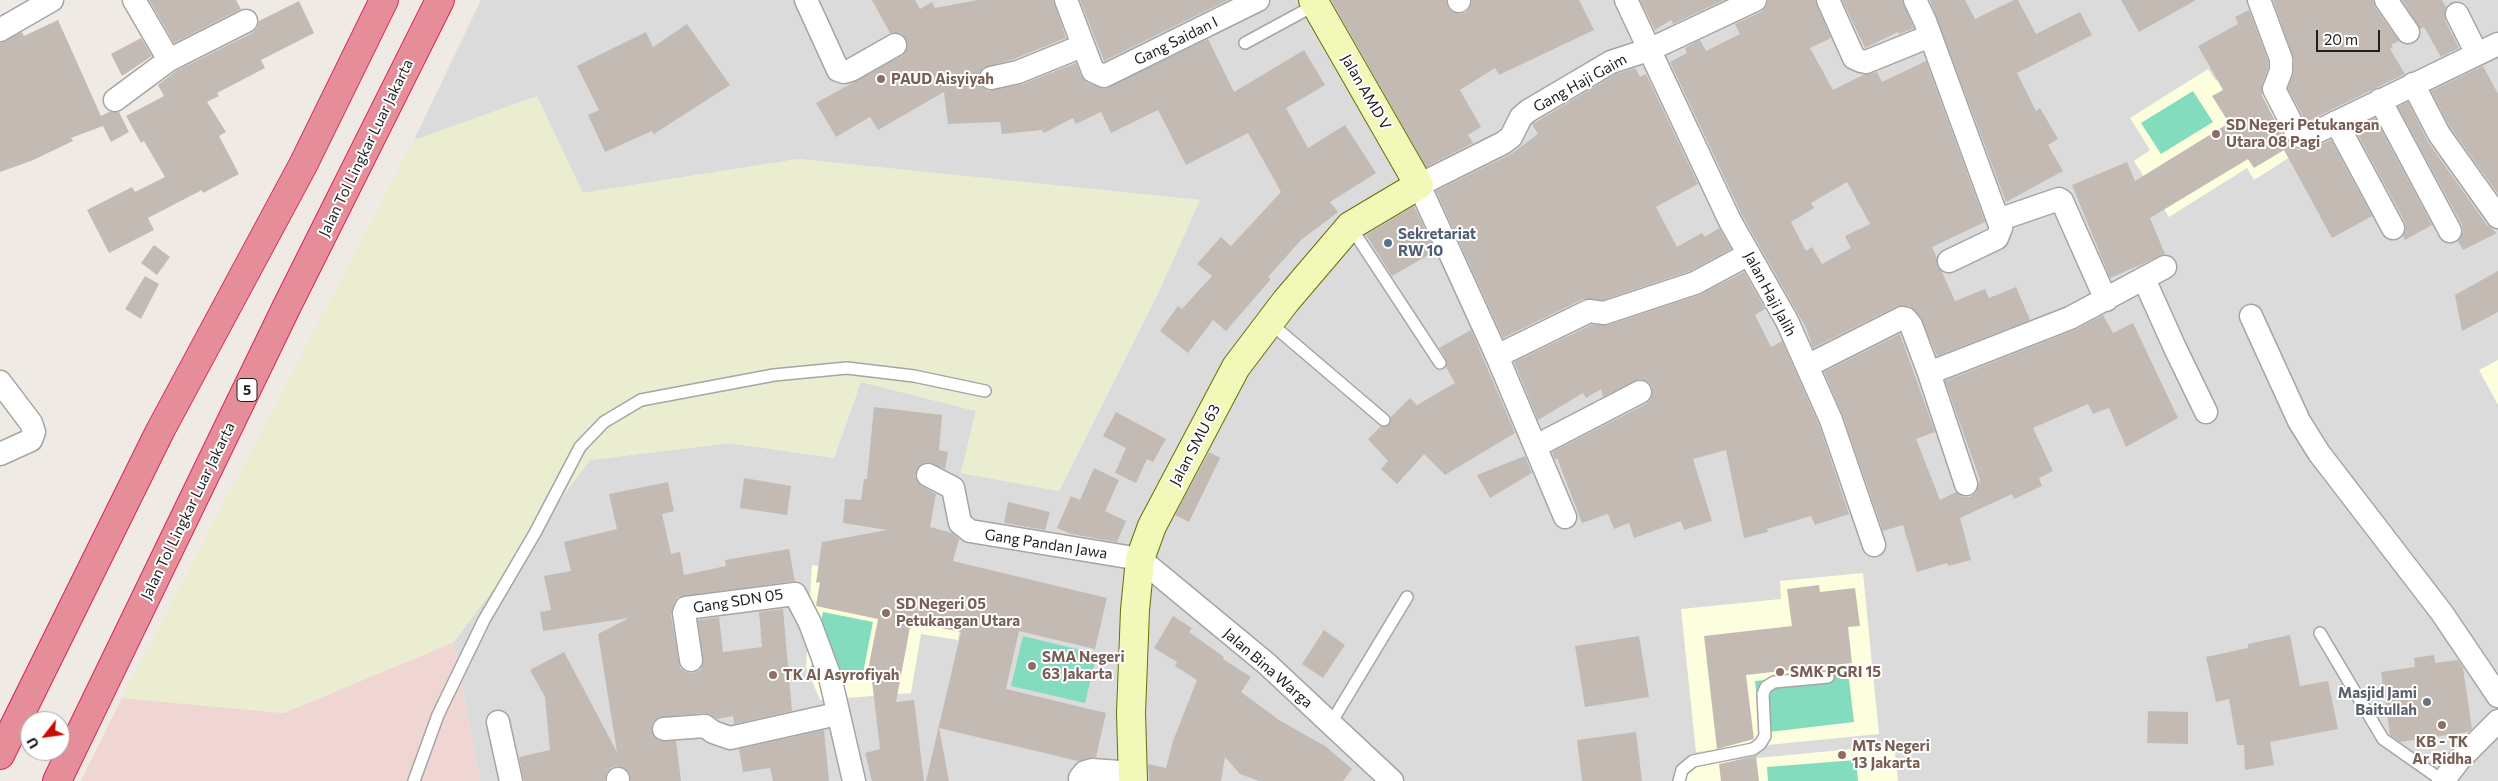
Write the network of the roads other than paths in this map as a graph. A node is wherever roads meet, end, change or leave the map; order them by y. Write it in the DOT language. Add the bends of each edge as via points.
graph roads {
  1 [pos="52,0"];
  2 [pos="134,0"];
  3 [pos="384,0"];
  4 [pos="440,0"];
  5 [pos="806,0"];
  6 [pos="1066,0"];
  7 [pos="1258,0"];
  8 [pos="1626,0"];
  9 [pos="1755,0"];
  10 [pos="1828,0"];
  11 [pos="1915,0"];
  12 [pos="2259,0"];
  13 [pos="2386,0"];
  14 [pos="1318,2"];
  15 [pos="2457,14"];
  16 [pos="246,21"];
  17 [pos="0,30"];
  18 [pos="2408,32"];
  19 [pos="1930,36"];
  20 [pos="1245,43"];
  21 [pos="2498,44"];
  22 [pos="895,45"];
  23 [pos="1082,46"];
  24 [pos="1651,50"];
  25 [pos="2477,54"];
  26 [pos="169,60"];
  27 [pos="991,78"];
  28 [pos="2412,84"];
  29 [pos="115,100"];
  30 [pos="2380,100"];
  31 [pos="2336,122"];
  32 [pos="1419,185"];
  33 [pos="2498,217"];
  34 [pos="1998,220"];
  35 [pos="1350,226"];
  36 [pos="2393,228"];
  37 [pos="2450,231"];
  38 [pos="1749,254"];
  39 [pos="1949,261"];
  40 [pos="2165,267"];
  41 [pos="2144,279"];
  42 [pos="2106,300"];
  43 [pos="2250,316"];
  44 [pos="1269,322"];
  45 [pos="1497,356"];
  46 [pos="1440,363"];
  47 [pos="1807,366"];
  48 [pos="1929,373"];
  49 [pos="0,382"];
  50 [pos="985,391"];
  51 [pos="1640,392"];
  52 [pos="2206,412"];
  53 [pos="1384,420"];
  54 [pos="1536,446"];
  55 [pos="0,454"];
  56 [pos="928,475"];
  57 [pos="1966,484"];
  58 [pos="1565,517"];
  59 [pos="1874,545"];
  60 [pos="1140,559"];
  61 [pos="1407,597"];
  62 [pos="2320,633"];
  63 [pos="691,660"];
  64 [pos="1828,677"];
  65 [pos="2498,696"];
  66 [pos="837,714"];
  67 [pos="2498,721"];
  68 [pos="498,722"];
  69 [pos="1331,723"];
  70 [pos="664,729"];
  71 [pos="0,755"];
  72 [pos="1133,777"];
  73 [pos="1080,778"];
  74 [pos="57,781"];
  75 [pos="414,781"];
  76 [pos="511,781"];
  77 [pos="854,781"];
  78 [pos="1392,781"];
  79 [pos="1679,781"];
  80 [pos="2443,781"];
  1 -- 17 [label="street"];
  2 -- 26 [label="street"];
  3 -- 71 [label="highway" via="303,165 160,431"];
  4 -- 74 [label="highway, Jalan Tol Lingkar Luar Jakarta / 5" via="286,308"];
  5 -- 22 [label="street" via="838,70 852,70"];
  6 -- 23 [label="street"];
  7 -- 23 [label="street, Gang Saidan I" via="1104,76 1093,71"];
  8 -- 24 [label="street, Jalan Haji Jalih"];
  9 -- 24 [label="street, Gang Haji Gaim"];
  10 -- 19 [label="street" via="1854,58 1861,61 1866,62"];
  11 -- 19 [label="street"];
  12 -- 31 [label="street" via="2281,59 2281,71 2274,90 2294,130 2302,137 2308,136"];
  13 -- 18 [label="street"];
  14 -- 20 [label="lane"];
  14 -- 32 [label="street, Jalan AMD V"];
  15 -- 25 [label="street"];
  16 -- 26 [label="street"];
  19 -- 34 [label="street"];
  21 -- 25 [label="street"];
  23 -- 27 [label="street" via="1018,72"];
  24 -- 32 [label="street, Gang Haji Gaim" via="1611,62 1528,111 1511,137 1503,143"];
  24 -- 38 [label="street, Jalan Haji Jalih" via="1730,222"];
  25 -- 28 [label="street"];
  26 -- 29 [label="street"];
  28 -- 30 [label="street"];
  28 -- 33 [label="street" via="2439,134"];
  30 -- 31 [label="street"];
  30 -- 37 [label="street"];
  31 -- 36 [label="street"];
  32 -- 35 [label="street, Jalan SMU 63"];
  32 -- 45 [label="street"];
  34 -- 39 [label="street" via="2001,228 1997,238"];
  34 -- 42 [label="street" via="2059,199 2062,201"];
  35 -- 44 [label="street, Jalan SMU 63"];
  35 -- 46 [label="lane"];
  38 -- 45 [label="street" via="1686,286 1604,313 1589,311"];
  38 -- 47 [label="street, Jalan Haji Jalih"];
  40 -- 41 [label="street"];
  41 -- 42 [label="street"];
  41 -- 52 [label="street"];
  42 -- 48 [label="street" via="2070,318"];
  43 -- 65 [label="street" via="2299,421 2319,453 2442,612"];
  44 -- 53 [label="lane"];
  44 -- 60 [label="street, Jalan SMU 63" via="1236,367 1152,526"];
  45 -- 54 [label="street"];
  47 -- 48 [label="street" via="1902,318 1911,325"];
  47 -- 59 [label="street, Jalan Haji Jalih" via="1832,420"];
  48 -- 57 [label="street"];
  49 -- 55 [label="street" via="31,423 34,432 31,440"];
  50 -- 75 [label="lane" via="914,376 847,368 774,375 641,400 604,422 580,447 484,620 438,715"];
  51 -- 54 [label="street"];
  54 -- 58 [label="street"];
  56 -- 60 [label="street, Gang Pandan Jawa" via="953,488 960,523 970,531"];
  60 -- 69 [label="street, Jalan Bina Warga" via="1267,664"];
  60 -- 72 [label="street, Jalan SMU 63" via="1132,661"];
  61 -- 69 [label="lane"];
  62 -- 80 [label="lane" via="2383,739"];
  63 -- 66 [label="street, Gang SDN 05" via="686,608 795,594 810,623 830,677"];
  64 -- 79 [label="lane" via="1774,682 1766,687 1765,736 1760,744 1753,749 1694,761 1682,770"];
  66 -- 70 [label="street" via="730,738 705,726"];
  66 -- 77 [label="street, Gang SDN 05"];
  67 -- 80 [label="street"];
  68 -- 76 [label="street"];
  69 -- 78 [label="street, Jalan Bina Warga"];
  72 -- 73 [label="street" via="1092,770"];
}
